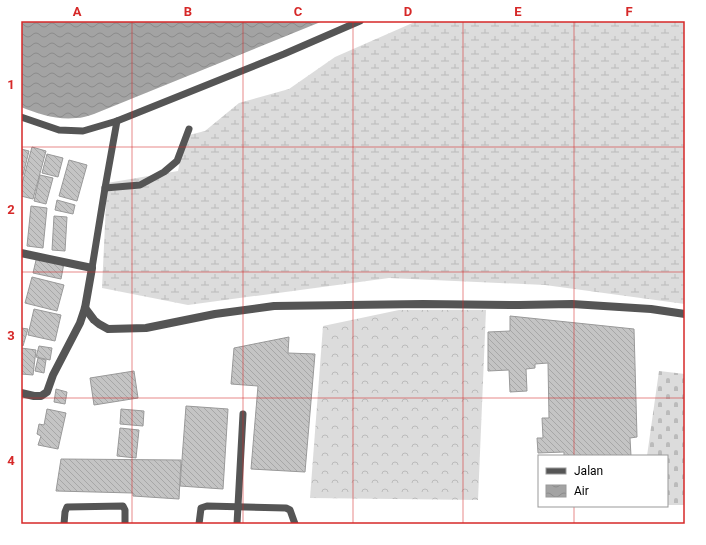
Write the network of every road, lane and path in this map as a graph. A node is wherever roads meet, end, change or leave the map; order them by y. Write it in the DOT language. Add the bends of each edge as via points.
graph roads {
  1 [pos="360,21"];
  2 [pos="21,117"];
  3 [pos="117,122"];
  4 [pos="189,129"];
  5 [pos="105,188"];
  6 [pos="21,253"];
  7 [pos="92,268"];
  8 [pos="85,308"];
  9 [pos="685,314"];
  10 [pos="21,393"];
  11 [pos="243,414"];
  12 [pos="238,507"];
  13 [pos="64,524"];
  14 [pos="125,524"];
  15 [pos="199,524"];
  16 [pos="237,524"];
  17 [pos="295,524"];
  1 -- 3 [label="lane"];
  2 -- 3 [label="lane" via="60,130 83,131"];
  3 -- 5 [label="lane"];
  4 -- 5 [label="lane" via="177,161 164,172 140,184"];
  5 -- 7 [label="lane"];
  6 -- 7 [label="street"];
  7 -- 8 [label="street"];
  8 -- 9 [label="street" via="94,320 108,329 146,328 215,314 274,306 572,304"];
  8 -- 10 [label="street" via="47,392 40,396"];
  11 -- 12 [label="lane"];
  12 -- 15 [label="lane" via="201,508"];
  12 -- 16 [label="lane"];
  12 -- 17 [label="lane" via="286,508 290,510"];
  13 -- 14 [label="lane" via="67,507 123,506"];
}
